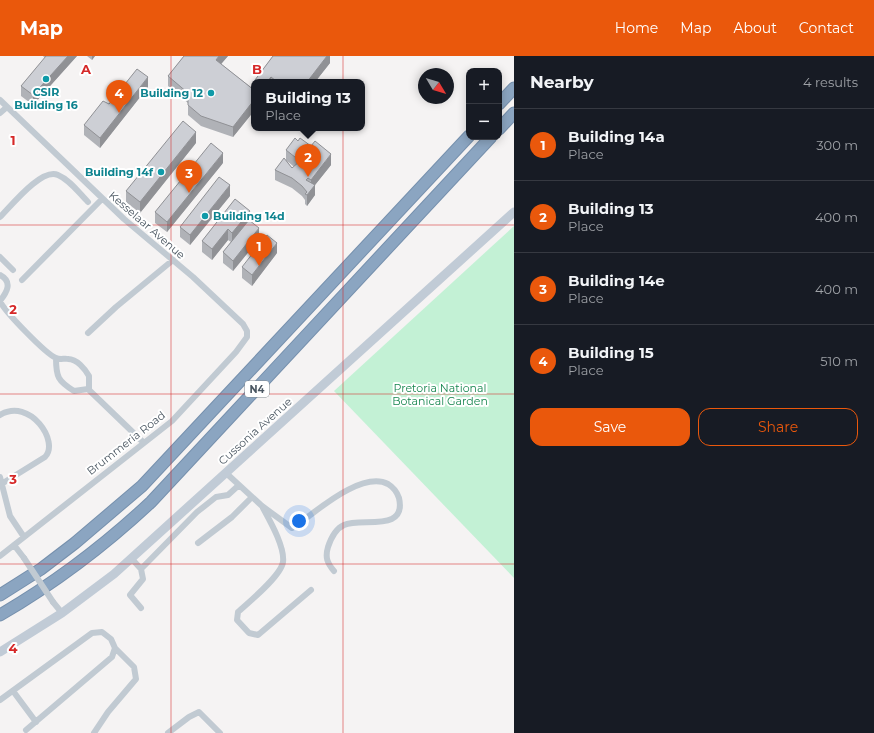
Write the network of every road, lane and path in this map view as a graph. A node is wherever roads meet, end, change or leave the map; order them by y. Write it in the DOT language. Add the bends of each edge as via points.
graph roads {
  1 [pos="514,88"];
  2 [pos="0,100"];
  3 [pos="502,101"];
  4 [pos="7,107"];
  5 [pos="0,113"];
  6 [pos="514,113"];
  7 [pos="502,126"];
  8 [pos="466,139"];
  9 [pos="488,140"];
  10 [pos="73,171"];
  11 [pos="65,179"];
  12 [pos="102,199"];
  13 [pos="88,202"];
  14 [pos="514,212"];
  15 [pos="0,217"];
  16 [pos="0,257"];
  17 [pos="173,260"];
  18 [pos="13,270"];
  19 [pos="0,275"];
  20 [pos="22,280"];
  21 [pos="0,301"];
  22 [pos="247,331"];
  23 [pos="88,333"];
  24 [pos="56,358"];
  25 [pos="88,389"];
  26 [pos="0,415"];
  27 [pos="144,443"];
  28 [pos="226,473"];
  29 [pos="1,480"];
  30 [pos="238,484"];
  31 [pos="252,497"];
  32 [pos="262,506"];
  33 [pos="24,537"];
  34 [pos="198,543"];
  35 [pos="14,545"];
  36 [pos="0,556"];
  37 [pos="132,559"];
  38 [pos="140,570"];
  39 [pos="334,571"];
  40 [pos="311,590"];
  41 [pos="0,595"];
  42 [pos="141,608"];
  43 [pos="62,613"];
  44 [pos="0,615"];
  45 [pos="115,648"];
  46 [pos="0,652"];
  47 [pos="13,691"];
  48 [pos="0,700"];
  49 [pos="36,722"];
  50 [pos="26,730"];
  51 [pos="94,733"];
  52 [pos="168,733"];
  53 [pos="220,733"];
  1 -- 3 [label="highway"];
  2 -- 4 [label="street, Kesselaar Avenue"];
  4 -- 5 [label="street"];
  4 -- 10 [label="street, Kesselaar Avenue"];
  6 -- 7 [label="highway"];
  8 -- 41 [label="highway, N4" via="142,486 75,543"];
  9 -- 44 [label="highway, N4" via="151,502 73,568"];
  10 -- 11 [label="street"];
  10 -- 12 [label="street, Kesselaar Avenue"];
  11 -- 13 [label="street"];
  11 -- 15 [label="street" via="55,174 40,177"];
  12 -- 17 [label="street, Kesselaar Avenue"];
  12 -- 20 [label="street"];
  14 -- 28 [label="main road, Cussonia Avenue"];
  16 -- 18 [label="street"];
  17 -- 22 [label="street, Kesselaar Avenue" via="242,323"];
  17 -- 23 [label="street"];
  19 -- 21 [label="street" via="5,278 8,286"];
  21 -- 24 [label="street" via="14,320"];
  22 -- 27 [label="street, Brummeria Road" via="245,341 236,352 175,418"];
  24 -- 25 [label="street" via="72,359 82,367 89,376"];
  24 -- 25 [label="street" via="59,379 74,391"];
  25 -- 27 [label="street"];
  26 -- 29 [label="street" via="19,410 30,415 48,437 50,446 46,457"];
  27 -- 33 [label="street, Brummeria Road"];
  28 -- 30 [label="street"];
  28 -- 37 [label="main road, Cussonia Avenue"];
  29 -- 33 [label="street" via="10,516"];
  30 -- 31 [label="street"];
  30 -- 38 [label="street" via="228,495 216,497 197,512"];
  31 -- 32 [label="street"];
  31 -- 34 [label="street" via="232,517"];
  32 -- 39 [label="street" via="292,528 354,486 375,481 385,482 393,487 398,494 399,503 398,513 393,518 351,523 335,532 326,555"];
  32 -- 40 [label="street" via="283,552 283,563 279,572 238,612 237,620 248,633 258,635"];
  33 -- 35 [label="street, Brummeria Road"];
  35 -- 36 [label="street, Brummeria Road"];
  35 -- 43 [label="street, bridge"];
  37 -- 38 [label="street"];
  37 -- 43 [label="main road, Cussonia Avenue"];
  38 -- 42 [label="street" via="142,581 130,595"];
  43 -- 46 [label="main road, Cussonia Avenue"];
  45 -- 47 [label="street" via="111,639 104,633 92,633"];
  45 -- 49 [label="street" via="110,658"];
  45 -- 51 [label="street" via="134,667 136,679"];
  47 -- 48 [label="street"];
  47 -- 49 [label="street"];
  49 -- 50 [label="street"];
  52 -- 53 [label="street" via="199,712"];
}
